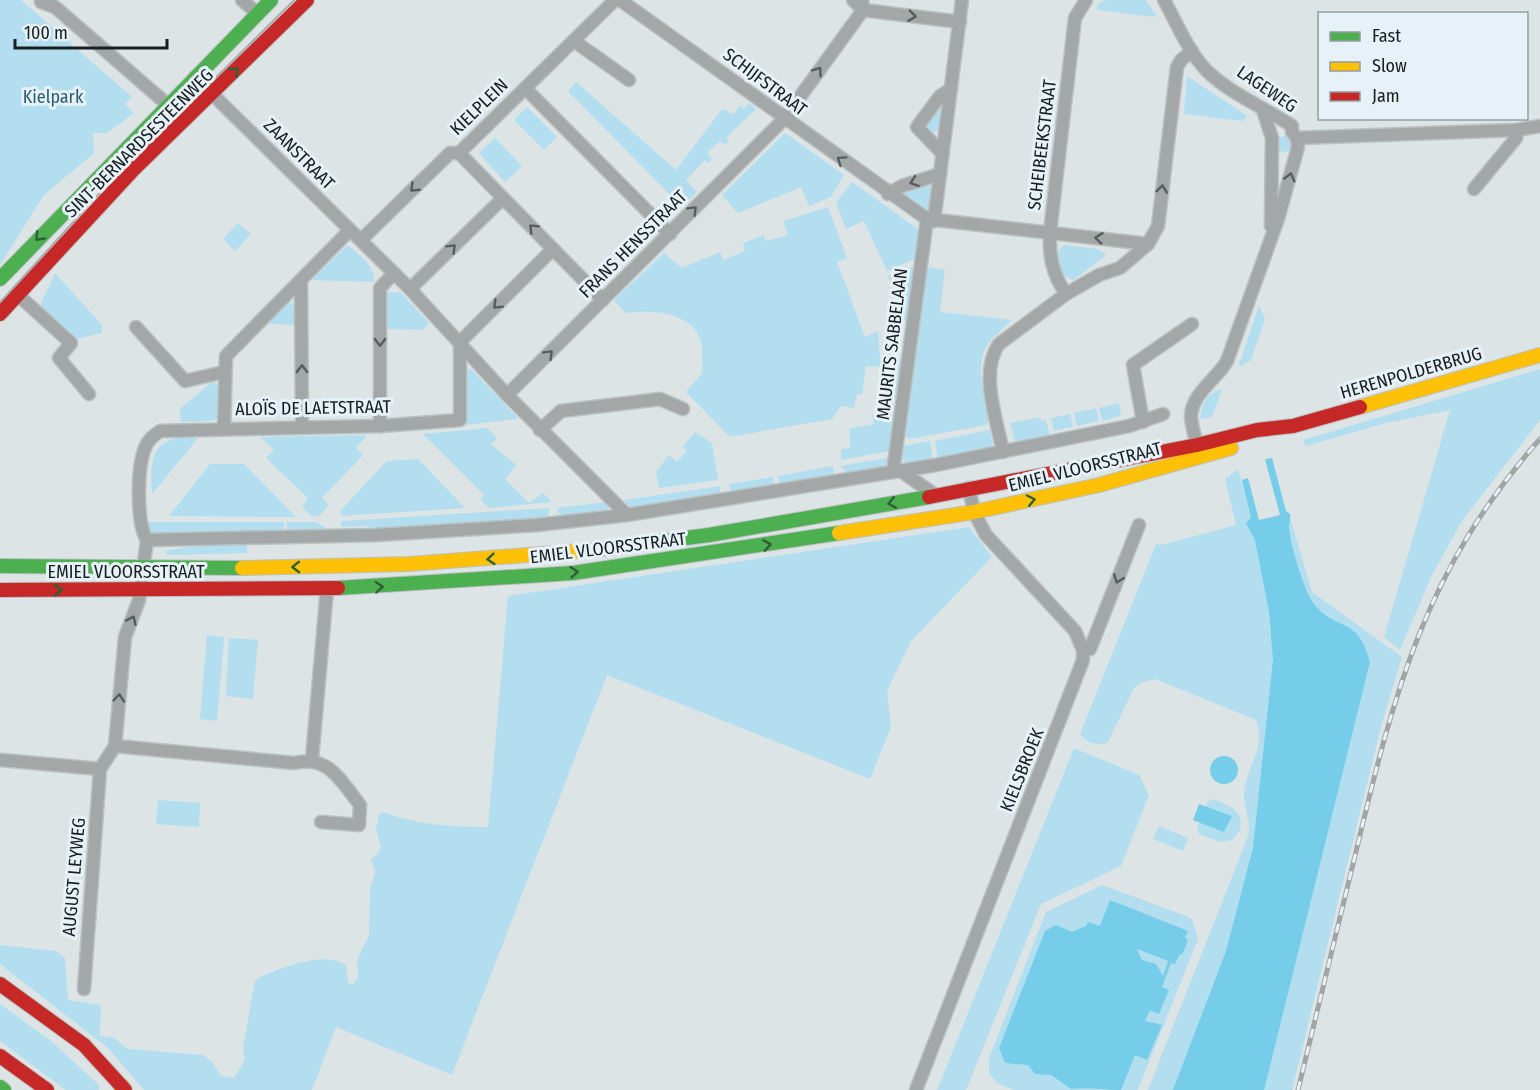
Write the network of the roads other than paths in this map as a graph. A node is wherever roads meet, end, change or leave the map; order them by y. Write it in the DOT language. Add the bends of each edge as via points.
graph roads {
  1 [pos="242,0"];
  2 [pos="271,0"];
  3 [pos="307,0"];
  4 [pos="615,0"];
  5 [pos="620,0"];
  6 [pos="853,0"];
  7 [pos="962,0"];
  8 [pos="1085,0"];
  9 [pos="1164,0"];
  10 [pos="41,2"];
  11 [pos="862,5"];
  12 [pos="258,14"];
  13 [pos="960,22"];
  14 [pos="574,41"];
  15 [pos="1192,51"];
  16 [pos="195,77"];
  17 [pos="628,80"];
  18 [pos="525,88"];
  19 [pos="951,89"];
  20 [pos="212,94"];
  21 [pos="168,105"];
  22 [pos="1263,110"];
  23 [pos="784,119"];
  24 [pos="1540,126"];
  25 [pos="1518,130"];
  26 [pos="1295,135"];
  27 [pos="1272,143"];
  28 [pos="1296,151"];
  29 [pos="459,153"];
  30 [pos="943,154"];
  31 [pos="940,174"];
  32 [pos="1474,189"];
  33 [pos="888,194"];
  34 [pos="503,198"];
  35 [pos="931,220"];
  36 [pos="350,230"];
  37 [pos="1050,232"];
  38 [pos="670,234"];
  39 [pos="361,240"];
  40 [pos="1269,242"];
  41 [pos="1148,244"];
  42 [pos="553,249"];
  43 [pos="394,273"];
  44 [pos="0,279"];
  45 [pos="301,282"];
  46 [pos="410,290"];
  47 [pos="1066,294"];
  48 [pos="18,295"];
  49 [pos="603,300"];
  50 [pos="0,314"];
  51 [pos="1192,324"];
  52 [pos="136,327"];
  53 [pos="460,342"];
  54 [pos="1540,356"];
  55 [pos="224,372"];
  56 [pos="89,394"];
  57 [pos="507,395"];
  58 [pos="683,409"];
  59 [pos="1163,414"];
  60 [pos="1143,422"];
  61 [pos="380,426"];
  62 [pos="303,427"];
  63 [pos="224,428"];
  64 [pos="540,429"];
  65 [pos="1198,451"];
  66 [pos="1003,452"];
  67 [pos="897,472"];
  68 [pos="969,488"];
  69 [pos="935,495"];
  70 [pos="974,512"];
  71 [pos="627,515"];
  72 [pos="1139,525"];
  73 [pos="147,540"];
  74 [pos="0,566"];
  75 [pos="144,568"];
  76 [pos="327,589"];
  77 [pos="0,590"];
  78 [pos="141,590"];
  79 [pos="1083,650"];
  80 [pos="115,746"];
  81 [pos="312,759"];
  82 [pos="1,760"];
  83 [pos="100,769"];
  84 [pos="321,822"];
  85 [pos="0,984"];
  86 [pos="84,988"];
  87 [pos="0,1056"];
  88 [pos="0,1062"];
  89 [pos="0,1087"];
  90 [pos="123,1089"];
  91 [pos="4,1090"];
  92 [pos="28,1090"];
  93 [pos="47,1090"];
  94 [pos="916,1090"];
  1 -- 12 [label="street"];
  2 -- 12 [label="main road, SINT-BERNARDSESTEENWEG"];
  20 -- 3 [label="main road, SINT-BERNARDSESTEENWEG, one-way"];
  4 -- 14 [label="street, KIELPLEIN"];
  5 -- 23 [label="street, SCHIJFSTRAAT"];
  6 -- 11 [label="street"];
  7 -- 13 [label="street, MAURITS SABBELAAN"];
  8 -- 37 [label="street, SCHEIBEEKSTRAAT" via="1075,18"];
  9 -- 15 [label="street, LAGEWEG"];
  10 -- 21 [label="street" via="55,7"];
  11 -- 13 [label="street, one-way"];
  23 -- 11 [label="street, FRANS HENSSTRAAT, one-way"];
  12 -- 16 [label="main road, SINT-BERNARDSESTEENWEG"];
  13 -- 19 [label="street, MAURITS SABBELAAN"];
  14 -- 17 [label="street"];
  14 -- 18 [label="street, KIELPLEIN"];
  15 -- 22 [label="street, LAGEWEG" via="1208,71"];
  41 -- 15 [label="street, one-way" via="1158,226 1177,67"];
  16 -- 20 [label="street, ZAANSTRAAT"];
  16 -- 21 [label="main road, SINT-BERNARDSESTEENWEG"];
  18 -- 29 [label="street, KIELPLEIN"];
  18 -- 38 [label="street"];
  19 -- 30 [label="street, MAURITS SABBELAAN"];
  19 -- 30 [label="street" via="940,96 917,127"];
  20 -- 36 [label="street, ZAANSTRAAT"];
  20 -- 48 [label="main road, SINT-BERNARDSESTEENWEG" via="134,170"];
  21 -- 44 [label="main road, SINT-BERNARDSESTEENWEG, one-way"];
  22 -- 26 [label="street, LAGEWEG" via="1292,126"];
  22 -- 27 [label="street"];
  33 -- 23 [label="street, SCHIJFSTRAAT, one-way"];
  38 -- 23 [label="street, FRANS HENSSTRAAT, one-way"];
  24 -- 25 [label="street, LAGEWEG"];
  25 -- 26 [label="street, LAGEWEG"];
  25 -- 32 [label="street" via="1516,138"];
  26 -- 27 [label="street" via="1279,131"];
  26 -- 28 [label="street"];
  27 -- 28 [label="street" via="1282,156"];
  27 -- 40 [label="street"];
  40 -- 28 [label="street, one-way"];
  29 -- 34 [label="street"];
  29 -- 39 [label="street, KIELPLEIN, one-way" via="450,153"];
  30 -- 31 [label="street, MAURITS SABBELAAN"];
  31 -- 33 [label="street, one-way"];
  31 -- 35 [label="street, MAURITS SABBELAAN"];
  33 -- 35 [label="street, SCHIJFSTRAAT"];
  42 -- 34 [label="street, one-way"];
  46 -- 34 [label="street, one-way"];
  35 -- 37 [label="street"];
  35 -- 67 [label="street, MAURITS SABBELAAN"];
  36 -- 39 [label="street, ZAANSTRAAT"];
  36 -- 45 [label="street"];
  41 -- 37 [label="street, one-way"];
  37 -- 47 [label="street, SCHEIBEEKSTRAAT" via="1051,264"];
  38 -- 49 [label="street, FRANS HENSSTRAAT"];
  39 -- 43 [label="street, ZAANSTRAAT"];
  40 -- 65 [label="street" via="1227,361 1194,403 1191,419"];
  41 -- 47 [label="street" via="1120,268"];
  42 -- 49 [label="street"];
  42 -- 53 [label="street, one-way"];
  43 -- 46 [label="street, ZAANSTRAAT"];
  43 -- 61 [label="street, one-way" via="380,288"];
  45 -- 55 [label="street" via="226,356"];
  62 -- 45 [label="street, one-way"];
  46 -- 53 [label="street, ZAANSTRAAT"];
  47 -- 66 [label="street" via="992,353 989,372"];
  48 -- 50 [label="main road, SINT-BERNARDSESTEENWEG"];
  48 -- 56 [label="street" via="71,343 59,357"];
  57 -- 49 [label="street, FRANS HENSSTRAAT, one-way"];
  51 -- 60 [label="street, EMIEL VLOORSSTRAAT" via="1133,365"];
  52 -- 55 [label="street" via="186,381"];
  53 -- 57 [label="street, ZAANSTRAAT"];
  53 -- 61 [label="street, ALOÏS DE LAETSTRAAT" via="460,420"];
  54 -- 65 [label="main road, HERENPOLDERBRUG" via="1293,426 1257,430"];
  55 -- 63 [label="street"];
  57 -- 64 [label="street, ZAANSTRAAT"];
  58 -- 64 [label="street" via="660,399 561,411"];
  59 -- 60 [label="street, EMIEL VLOORSSTRAAT"];
  60 -- 66 [label="street, EMIEL VLOORSSTRAAT"];
  61 -- 62 [label="street, ALOÏS DE LAETSTRAAT"];
  62 -- 63 [label="street, ALOÏS DE LAETSTRAAT"];
  63 -- 73 [label="street, ALOÏS DE LAETSTRAAT" via="166,429 150,438 141,461 140,519"];
  64 -- 71 [label="street, ZAANSTRAAT"];
  65 -- 68 [label="main road, EMIEL VLOORSSTRAAT"];
  70 -- 65 [label="main road, EMIEL VLOORSSTRAAT, one-way" via="1099,485"];
  66 -- 67 [label="street, EMIEL VLOORSSTRAAT"];
  67 -- 69 [label="street"];
  67 -- 71 [label="street, EMIEL VLOORSSTRAAT"];
  68 -- 69 [label="main road, EMIEL VLOORSSTRAAT"];
  68 -- 70 [label="street"];
  69 -- 75 [label="main road, EMIEL VLOORSSTRAAT, one-way" via="694,536 547,554 340,567"];
  76 -- 70 [label="main road, EMIEL VLOORSSTRAAT, one-way" via="585,571"];
  70 -- 79 [label="street" via="986,535 1075,631"];
  71 -- 73 [label="street, EMIEL VLOORSSTRAAT" via="376,535"];
  72 -- 79 [label="street, one-way" via="1090,649"];
  73 -- 75 [label="street, EMIEL VLOORSSTRAAT"];
  74 -- 75 [label="main road, EMIEL VLOORSSTRAAT"];
  75 -- 78 [label="street, AUGUST LEYWEG"];
  76 -- 78 [label="main road, EMIEL VLOORSSTRAAT"];
  76 -- 81 [label="street"];
  77 -- 78 [label="main road, EMIEL VLOORSSTRAAT, one-way"];
  80 -- 78 [label="street, AUGUST LEYWEG, one-way" via="125,637"];
  79 -- 94 [label="street, KIELSBROEK" via="1074,689"];
  80 -- 81 [label="street" via="294,763"];
  80 -- 83 [label="street, AUGUST LEYWEG"];
  81 -- 84 [label="street" via="328,767 360,805 359,825"];
  82 -- 83 [label="street"];
  83 -- 86 [label="street, AUGUST LEYWEG"];
  85 -- 90 [label="main road" via="61,1028"];
  87 -- 93 [label="main road"];
  88 -- 92 [label="main road"];
  89 -- 91 [label="main road"];
}
